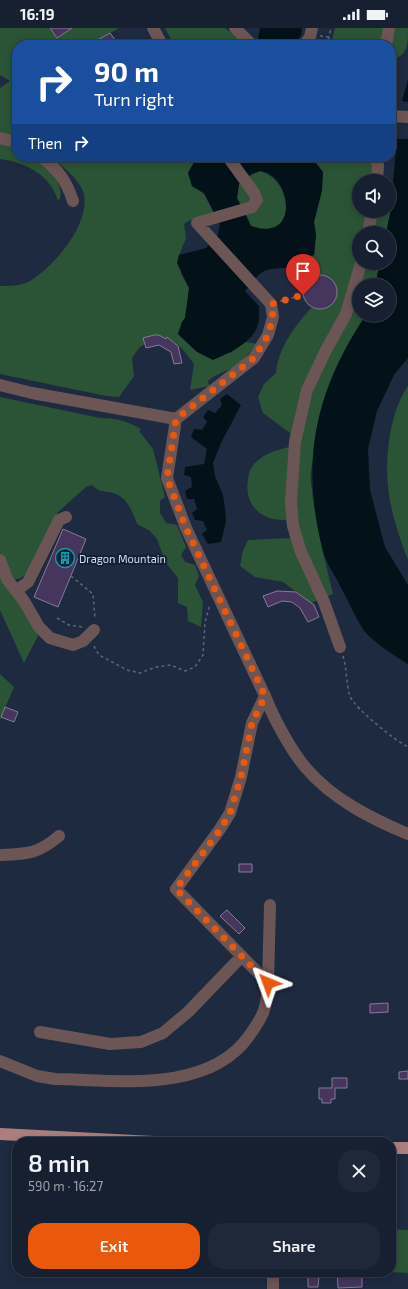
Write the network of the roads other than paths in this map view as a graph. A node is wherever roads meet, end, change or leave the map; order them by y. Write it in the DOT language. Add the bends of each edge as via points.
graph roads {
  1 [pos="153,28"];
  2 [pos="235,28"];
  3 [pos="312,28"];
  4 [pos="389,28"];
  5 [pos="159,40"];
  6 [pos="247,40"];
  7 [pos="308,40"];
  8 [pos="387,40"];
  9 [pos="396,116"];
  10 [pos="408,117"];
  11 [pos="0,138"];
  12 [pos="12,141"];
  13 [pos="48,162"];
  14 [pos="232,162"];
  15 [pos="377,162"];
  16 [pos="377,174"];
  17 [pos="74,201"];
  18 [pos="359,270"];
  19 [pos="0,385"];
  20 [pos="176,419"];
  21 [pos="66,517"];
  22 [pos="0,560"];
  23 [pos="16,591"];
  24 [pos="94,630"];
  25 [pos="340,647"];
  26 [pos="265,696"];
  27 [pos="408,834"];
  28 [pos="59,836"];
  29 [pos="0,855"];
  30 [pos="270,905"];
  31 [pos="242,956"];
  32 [pos="268,983"];
  33 [pos="40,1032"];
  34 [pos="0,1061"];
  35 [pos="0,1134"];
  36 [pos="58,1137"];
  37 [pos="396,1148"];
  38 [pos="408,1148"];
  39 [pos="273,1277"];
  40 [pos="273,1289"];
  1 -- 5 [label="street"];
  2 -- 6 [label="street"];
  3 -- 7 [label="street"];
  4 -- 8 [label="street"];
  9 -- 10 [label="street"];
  11 -- 12 [label="street"];
  13 -- 17 [label="street" via="59,171"];
  14 -- 20 [label="street" via="257,200 252,207 198,223 271,304 273,317 268,335 254,358"];
  15 -- 16 [label="street"];
  18 -- 25 [label="street" via="346,314 307,390 295,442 291,502 293,526 301,552 324,602"];
  19 -- 20 [label="street"];
  20 -- 26 [label="street" via="167,478 186,528"];
  21 -- 23 [label="street" via="59,520 28,582"];
  22 -- 23 [label="street"];
  23 -- 24 [label="street" via="39,627 50,638 73,645 83,642"];
  26 -- 27 [label="street" via="272,714 306,768 333,792 373,819"];
  26 -- 31 [label="street" via="252,723 241,777 230,813 176,889"];
  28 -- 29 [label="street" via="45,848 31,853"];
  30 -- 32 [label="street"];
  31 -- 32 [label="street"];
  31 -- 33 [label="street" via="163,1033 141,1042 110,1044"];
  32 -- 34 [label="street" via="267,1006 243,1046 226,1059 187,1076 170,1079 55,1079 37,1076"];
  35 -- 36 [label="main road"];
  37 -- 38 [label="main road"];
  39 -- 40 [label="street"];
}
